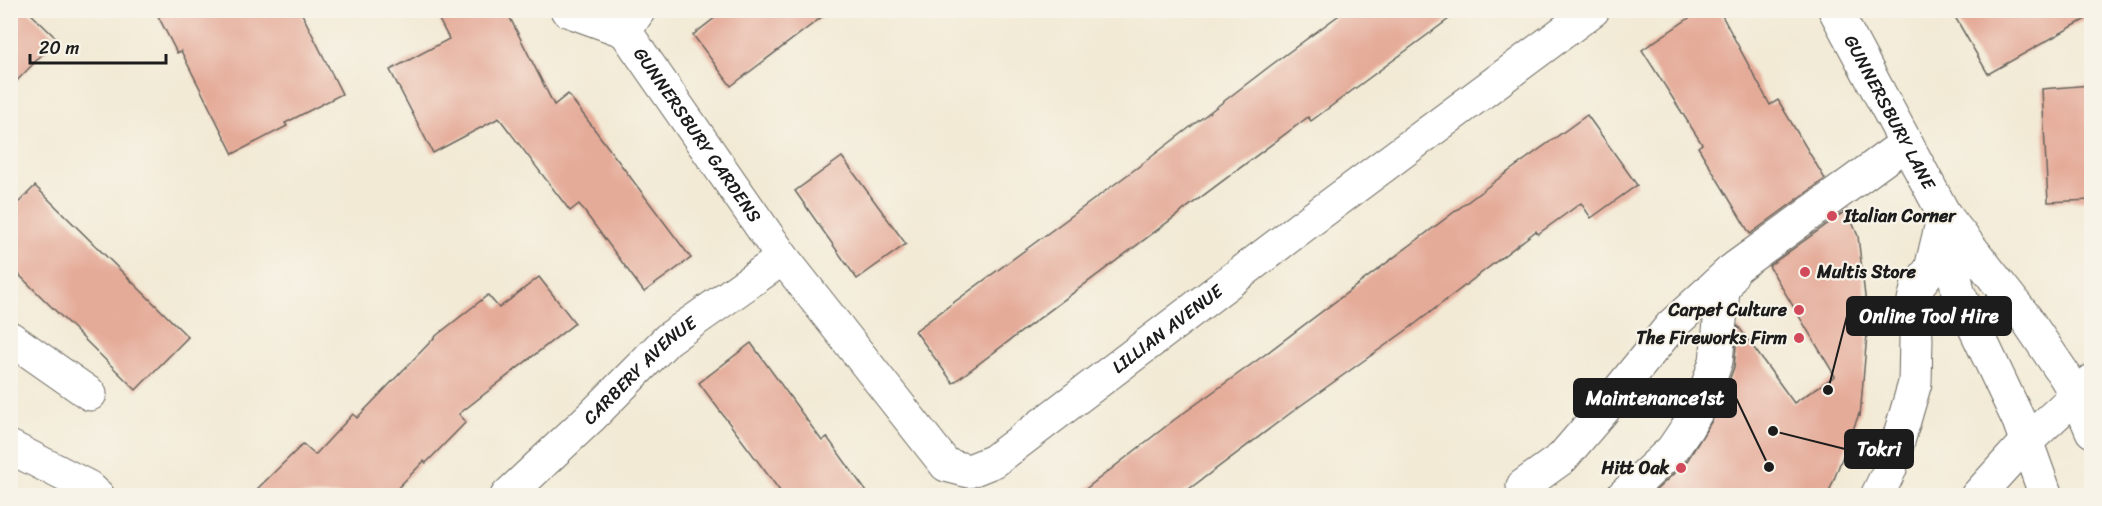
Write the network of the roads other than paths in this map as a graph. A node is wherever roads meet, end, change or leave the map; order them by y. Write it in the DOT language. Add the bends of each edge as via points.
graph roads {
  1 [pos="567,10"];
  2 [pos="1593,10"];
  3 [pos="1835,10"];
  4 [pos="632,21"];
  5 [pos="1905,144"];
  6 [pos="1944,214"];
  7 [pos="783,258"];
  8 [pos="1735,268"];
  9 [pos="10,338"];
  10 [pos="2084,389"];
  11 [pos="90,394"];
  12 [pos="2091,431"];
  13 [pos="2025,443"];
  14 [pos="10,447"];
  15 [pos="1523,486"];
  16 [pos="98,495"];
  17 [pos="507,495"];
  18 [pos="1623,495"];
  19 [pos="1877,495"];
  20 [pos="1977,495"];
  21 [pos="2046,495"];
  1 -- 4 [label="main road"];
  2 -- 7 [label="main road, LILLIAN AVENUE" via="994,461 969,471 946,465"];
  3 -- 5 [label="main road, GUNNERSBURY LANE"];
  4 -- 7 [label="main road, GUNNERSBURY GARDENS"];
  5 -- 6 [label="main road, GUNNERSBURY LANE"];
  5 -- 8 [label="main road"];
  6 -- 10 [label="main road, GUNNERSBURY LANE"];
  6 -- 13 [label="main road, GUNNERSBURY LANE" via="1958,292 2019,421"];
  6 -- 19 [label="main road" via="1931,269 1918,285 1914,300 1914,384 1890,469"];
  7 -- 17 [label="main road, CARBERY AVENUE" via="668,339"];
  8 -- 15 [label="main road" via="1671,326 1562,458"];
  8 -- 18 [label="main road" via="1723,291 1716,361 1702,402 1672,450"];
  9 -- 11 [label="main road"];
  10 -- 12 [label="main road, GUNNERSBURY LANE"];
  10 -- 13 [label="main road"];
  13 -- 20 [label="main road"];
  13 -- 21 [label="main road, GUNNERSBURY LANE"];
  14 -- 16 [label="main road" via="88,486"];
}
